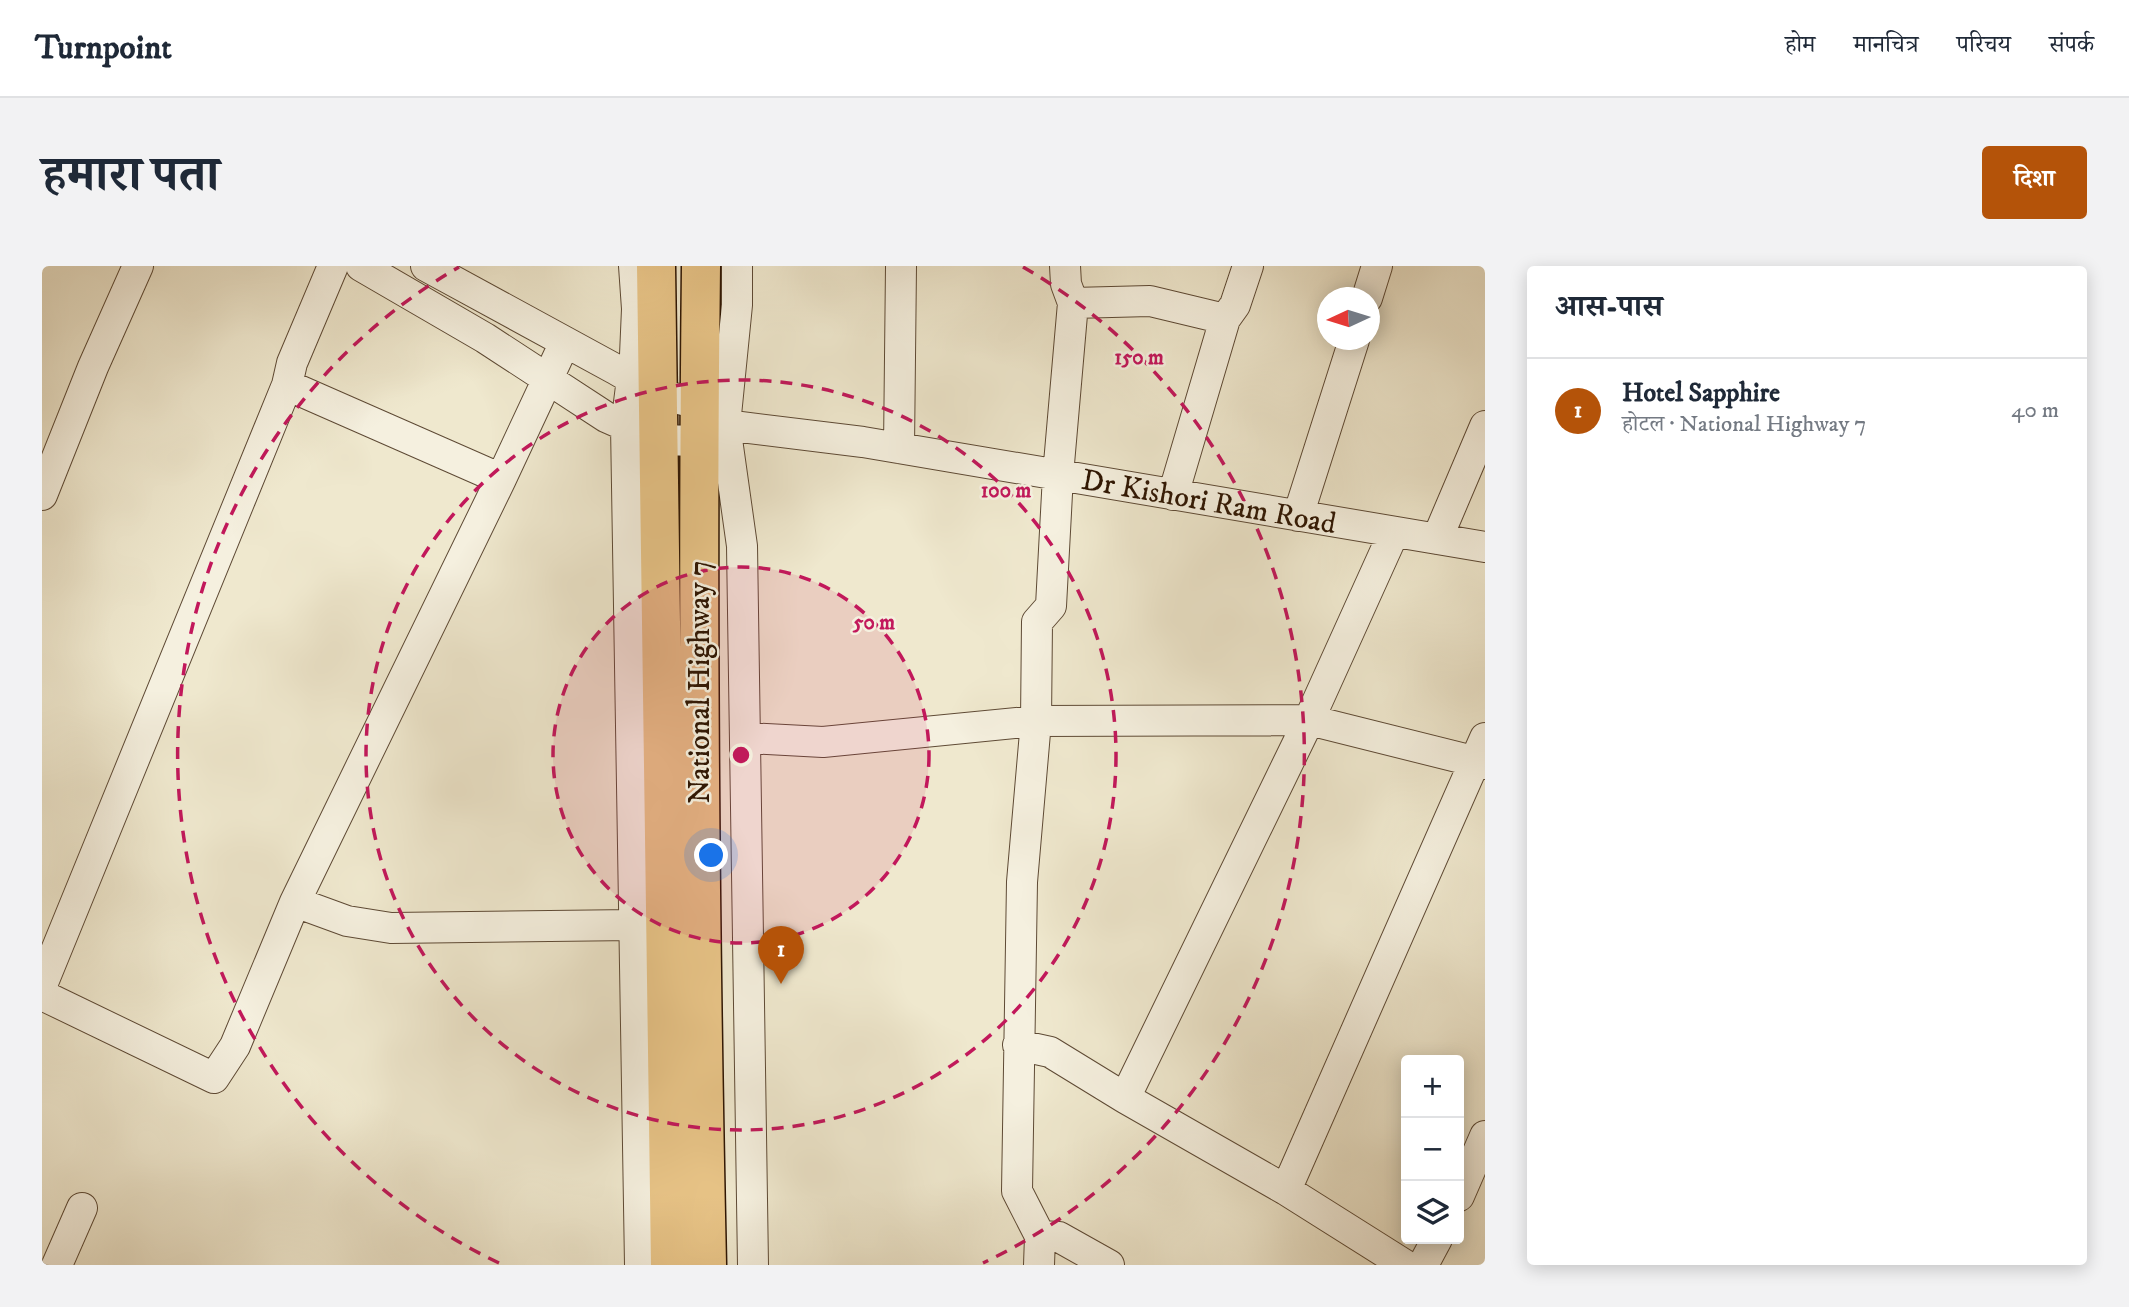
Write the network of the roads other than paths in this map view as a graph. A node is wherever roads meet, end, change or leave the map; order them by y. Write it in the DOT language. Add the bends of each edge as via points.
graph roads {
  1 [pos="138,266"];
  2 [pos="333,266"];
  3 [pos="361,266"];
  4 [pos="426,266"];
  5 [pos="635,266"];
  6 [pos="656,266"];
  7 [pos="701,266"];
  8 [pos="737,266"];
  9 [pos="901,266"];
  10 [pos="1065,266"];
  11 [pos="1248,266"];
  12 [pos="1377,266"];
  13 [pos="1370,287"];
  14 [pos="1073,303"];
  15 [pos="1225,319"];
  16 [pos="565,342"];
  17 [pos="1351,350"];
  18 [pos="548,379"];
  19 [pos="287,385"];
  20 [pos="644,386"];
  21 [pos="708,423"];
  22 [pos="1485,426"];
  23 [pos="642,433"];
  24 [pos="899,448"];
  25 [pos="1058,475"];
  26 [pos="501,479"];
  27 [pos="42,495"];
  28 [pos="1173,495"];
  29 [pos="1298,516"];
  30 [pos="1394,532"];
  31 [pos="1437,539"];
  32 [pos="1485,547"];
  33 [pos="1309,720"];
  34 [pos="1036,721"];
  35 [pos="746,738"];
  36 [pos="1481,754"];
  37 [pos="295,902"];
  38 [pos="633,925"];
  39 [pos="42,985"];
  40 [pos="42,995"];
  41 [pos="1018,1045"];
  42 [pos="1125,1098"];
  43 [pos="1485,1136"];
  44 [pos="1464,1184"];
  45 [pos="1286,1190"];
  46 [pos="82,1208"];
  47 [pos="1434,1244"];
  48 [pos="1040,1251"];
  49 [pos="57,1265"];
  50 [pos="640,1265"];
  51 [pos="670,1265"];
  52 [pos="707,1265"];
  53 [pos="754,1265"];
  54 [pos="1109,1265"];
  55 [pos="1405,1265"];
  56 [pos="1423,1265"];
  1 -- 27 [label="street"];
  2 -- 19 [label="street"];
  3 -- 18 [label="street"];
  4 -- 16 [label="street"];
  5 -- 20 [label="street" via="635,355"];
  6 -- 20 [label="highway"];
  7 -- 21 [label="highway, National Highway 7"];
  8 -- 21 [label="street" via="737,305"];
  9 -- 24 [label="street"];
  10 -- 14 [label="street"];
  11 -- 15 [label="street" via="1235,305"];
  12 -- 13 [label="street"];
  14 -- 15 [label="street" via="1150,301"];
  14 -- 25 [label="street"];
  15 -- 28 [label="street"];
  16 -- 18 [label="street"];
  16 -- 20 [label="street"];
  17 -- 29 [label="street"];
  18 -- 23 [label="street" via="606,418"];
  18 -- 26 [label="street"];
  19 -- 26 [label="street"];
  19 -- 39 [label="street"];
  20 -- 21 [label="street"];
  20 -- 23 [label="highway"];
  21 -- 23 [label="street"];
  21 -- 24 [label="street, Dr Kishori Ram Road"];
  21 -- 35 [label="street" via="742,546"];
  21 -- 52 [label="highway, National Highway 7" via="700,886"];
  22 -- 31 [label="street"];
  23 -- 38 [label="street" via="628,501"];
  23 -- 51 [label="highway"];
  24 -- 25 [label="street, Dr Kishori Ram Road"];
  25 -- 28 [label="street, Dr Kishori Ram Road"];
  25 -- 34 [label="street" via="1051,606 1037,622"];
  26 -- 37 [label="street"];
  28 -- 29 [label="street, Dr Kishori Ram Road"];
  29 -- 30 [label="street, Dr Kishori Ram Road"];
  30 -- 31 [label="street, Dr Kishori Ram Road"];
  30 -- 33 [label="street"];
  31 -- 32 [label="street, Dr Kishori Ram Road"];
  33 -- 34 [label="street"];
  33 -- 36 [label="street"];
  33 -- 42 [label="street"];
  34 -- 35 [label="street" via="823,742"];
  34 -- 41 [label="street" via="1022,881"];
  35 -- 53 [label="street"];
  36 -- 45 [label="street"];
  37 -- 38 [label="street" via="346,921 391,928"];
  37 -- 40 [label="street" via="235,1046 214,1078"];
  38 -- 50 [label="street"];
  41 -- 42 [label="street" via="1050,1052"];
  41 -- 48 [label="street" via="1017,1191"];
  42 -- 45 [label="street"];
  43 -- 44 [label="street"];
  45 -- 55 [label="street"];
  46 -- 49 [label="street"];
  47 -- 56 [label="street"];
  48 -- 54 [label="street" via="1059,1237"];
}
